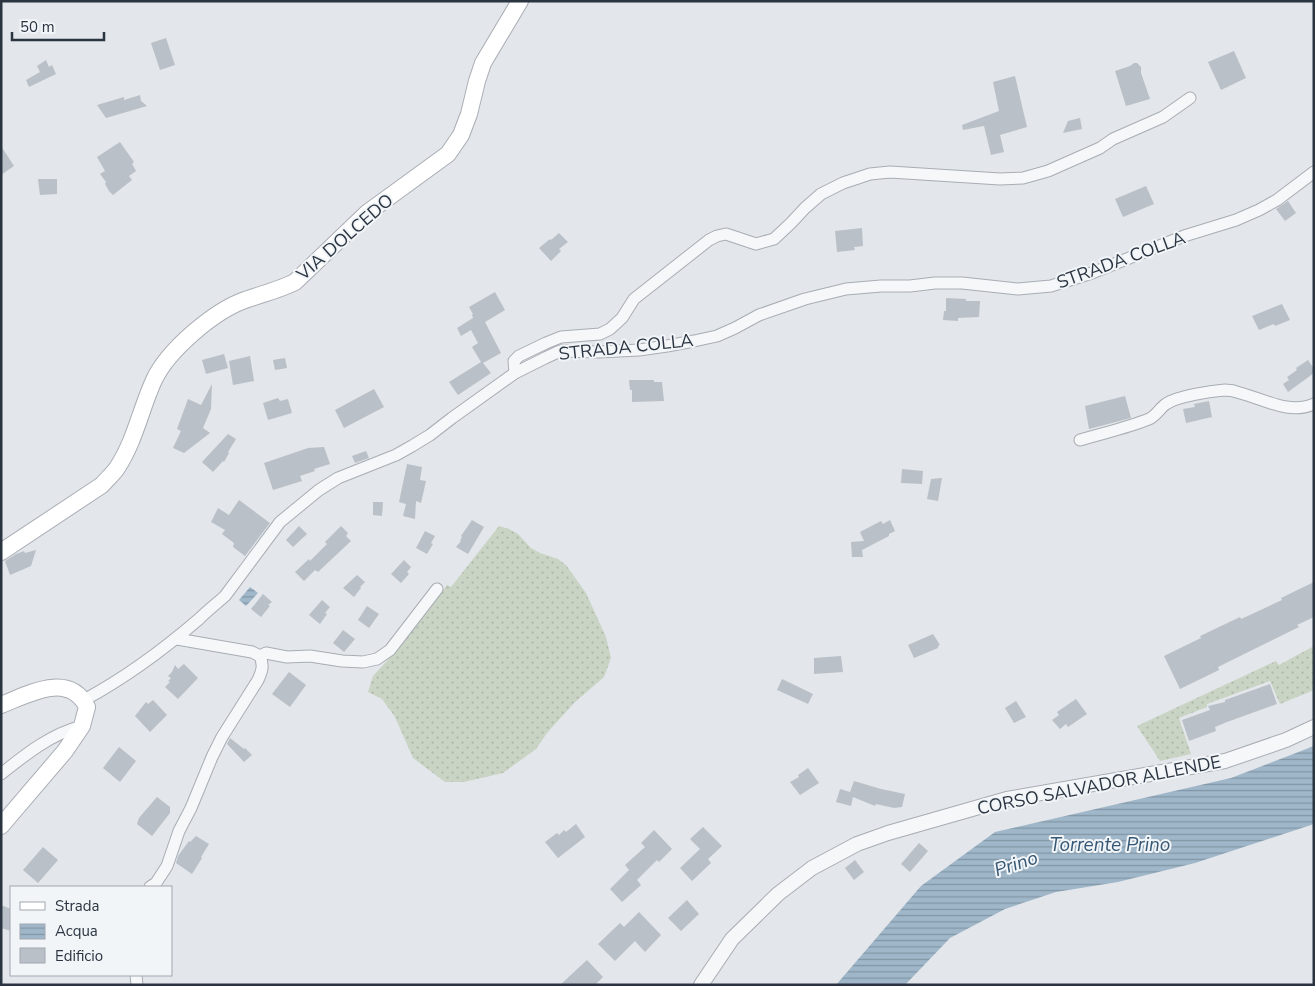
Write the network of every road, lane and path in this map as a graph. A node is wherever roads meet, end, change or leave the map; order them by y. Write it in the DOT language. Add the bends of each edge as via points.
graph roads {
  1 [pos="520,1"];
  2 [pos="1190,98"];
  3 [pos="1314,172"];
  4 [pos="515,373"];
  5 [pos="1314,404"];
  6 [pos="1080,440"];
  7 [pos="1,552"];
  8 [pos="437,589"];
  9 [pos="176,639"];
  10 [pos="260,656"];
  11 [pos="84,700"];
  12 [pos="1,705"];
  13 [pos="82,726"];
  14 [pos="1314,726"];
  15 [pos="1,774"];
  16 [pos="1,826"];
  17 [pos="152,886"];
  18 [pos="701,985"];
  1 -- 7 [label="main road, VIA DOLCEDO" via="483,64 470,114 448,154 367,214 295,282 243,300 201,326 170,354 154,379 126,454 110,477"];
  2 -- 4 [label="street" via="1163,117 1100,148 1023,178 890,172 870,174 843,183 821,194 774,239 756,244 726,234 717,236 634,299 610,329 600,334 561,337 546,343 519,356 514,362"];
  3 -- 4 [label="street, STRADA COLLA" via="1260,210 1051,286 1018,289 935,283 846,289 759,315 702,340 638,350 560,352"];
  4 -- 9 [label="street, STRADA COLLA" via="412,446 338,478 319,490 280,522 224,596"];
  5 -- 6 [label="street" via="1296,408 1280,406 1248,394 1216,391 1175,399 1166,403 1152,418"];
  8 -- 10 [label="street" via="390,650 377,659 362,662 310,656"];
  9 -- 10 [label="street"];
  9 -- 11 [label="street, STRADA COLLA" via="119,680"];
  10 -- 17 [label="street" via="262,671 258,680 212,756 167,866"];
  11 -- 12 [label="main road" via="64,687 54,687"];
  11 -- 13 [label="main road" via="87,707"];
  13 -- 15 [label="street" via="46,741"];
  13 -- 16 [label="main road" via="65,751"];
  14 -- 18 [label="street, CORSO SALVADOR ALLENDE" via="1286,740 1225,761 1007,799 857,844 812,868 778,894 732,939"];
}
